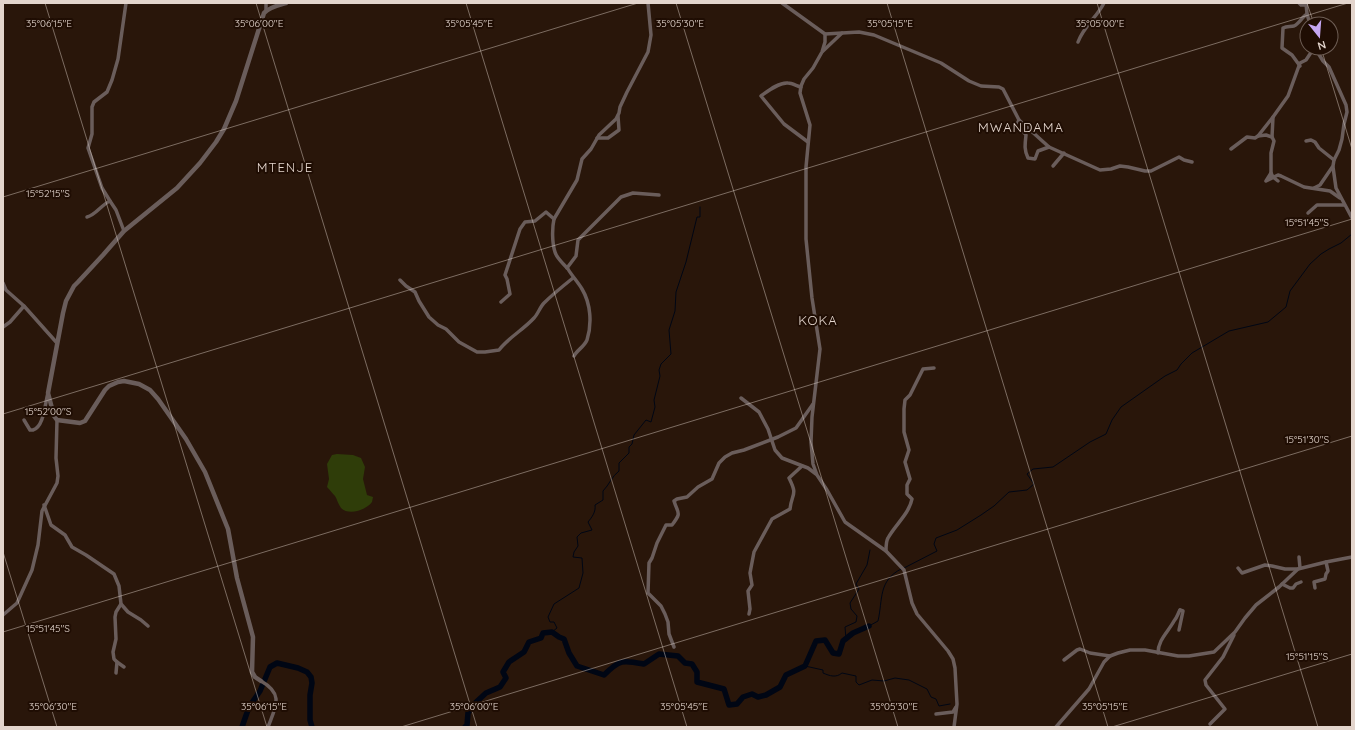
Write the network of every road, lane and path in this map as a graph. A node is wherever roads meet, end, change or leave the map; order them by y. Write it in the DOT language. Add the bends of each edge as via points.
graph roads {
  1 [pos="126,3"];
  2 [pos="266,3"];
  3 [pos="286,3"];
  4 [pos="648,3"];
  5 [pos="782,3"];
  6 [pos="1104,3"];
  7 [pos="1299,3"];
  8 [pos="1306,4"];
  9 [pos="266,10"];
  10 [pos="1307,14"];
  11 [pos="842,32"];
  12 [pos="825,34"];
  13 [pos="1078,42"];
  14 [pos="822,52"];
  15 [pos="1309,56"];
  16 [pos="1320,56"];
  17 [pos="1300,66"];
  18 [pos="801,87"];
  19 [pos="618,116"];
  20 [pos="1273,117"];
  21 [pos="1019,120"];
  22 [pos="1258,136"];
  23 [pos="1272,137"];
  24 [pos="597,138"];
  25 [pos="1306,141"];
  26 [pos="808,142"];
  27 [pos="1049,147"];
  28 [pos="1231,149"];
  29 [pos="1064,153"];
  30 [pos="1334,160"];
  31 [pos="1192,162"];
  32 [pos="1053,166"];
  33 [pos="1333,166"];
  34 [pos="1271,173"];
  35 [pos="1273,177"];
  36 [pos="1278,181"];
  37 [pos="1314,188"];
  38 [pos="659,195"];
  39 [pos="1340,198"];
  40 [pos="110,201"];
  41 [pos="1344,205"];
  42 [pos="1308,213"];
  43 [pos="86,217"];
  44 [pos="1352,218"];
  45 [pos="554,219"];
  46 [pos="124,230"];
  47 [pos="567,268"];
  48 [pos="573,278"];
  49 [pos="400,280"];
  50 [pos="3,283"];
  51 [pos="501,302"];
  52 [pos="24,306"];
  53 [pos="3,327"];
  54 [pos="57,343"];
  55 [pos="574,356"];
  56 [pos="934,368"];
  57 [pos="48,393"];
  58 [pos="741,398"];
  59 [pos="813,403"];
  60 [pos="24,420"];
  61 [pos="57,420"];
  62 [pos="771,439"];
  63 [pos="802,466"];
  64 [pos="817,475"];
  65 [pos="44,505"];
  66 [pos="886,551"];
  67 [pos="1299,557"];
  68 [pos="1352,557"];
  69 [pos="1326,562"];
  70 [pos="1238,568"];
  71 [pos="1299,569"];
  72 [pos="1301,582"];
  73 [pos="1282,584"];
  74 [pos="1315,588"];
  75 [pos="121,604"];
  76 [pos="749,614"];
  77 [pos="3,615"];
  78 [pos="148,626"];
  79 [pos="1179,630"];
  80 [pos="1235,632"];
  81 [pos="674,647"];
  82 [pos="1158,652"];
  83 [pos="1110,656"];
  84 [pos="1064,660"];
  85 [pos="117,662"];
  86 [pos="124,667"];
  87 [pos="116,673"];
  88 [pos="261,681"];
  89 [pos="958,704"];
  90 [pos="936,714"];
  91 [pos="1210,724"];
  92 [pos="268,727"];
  93 [pos="954,727"];
  94 [pos="1056,727"];
  1 -- 40 [label="street" via="118,59 112,80 107,92 94,102 92,107 92,134 88,148 102,188"];
  2 -- 9 [label="street"];
  3 -- 9 [label="street"];
  4 -- 19 [label="street" via="650,48 620,107"];
  5 -- 12 [label="street"];
  6 -- 13 [label="street"];
  7 -- 8 [label="street"];
  8 -- 10 [label="street"];
  9 -- 46 [label="street" via="236,101 216,142 177,188"];
  10 -- 17 [label="street" via="1294,26 1283,28 1282,48 1292,55"];
  11 -- 12 [label="street"];
  11 -- 14 [label="street"];
  11 -- 21 [label="street" via="874,35 941,63 981,86 999,87 1003,89"];
  12 -- 14 [label="street"];
  14 -- 18 [label="street"];
  15 -- 17 [label="street"];
  16 -- 30 [label="street" via="1329,67 1347,108 1340,145"];
  17 -- 20 [label="street" via="1288,96"];
  18 -- 26 [label="street" via="801,99 810,125"];
  18 -- 26 [label="street" via="788,83 761,96 784,124"];
  19 -- 24 [label="street"];
  19 -- 24 [label="street" via="619,130 608,138"];
  20 -- 22 [label="street"];
  20 -- 23 [label="street"];
  21 -- 27 [label="street"];
  21 -- 27 [label="street" via="1017,124 1026,135 1024,145 1028,158 1034,159 1038,151"];
  22 -- 23 [label="street"];
  22 -- 28 [label="street" via="1247,137"];
  23 -- 34 [label="street" via="1274,141"];
  24 -- 45 [label="street" via="581,160 576,180"];
  25 -- 30 [label="street" via="1315,142"];
  26 -- 59 [label="street" via="806,239 820,349"];
  27 -- 29 [label="street"];
  29 -- 31 [label="street" via="1100,170 1128,166 1151,171 1179,157"];
  29 -- 32 [label="street"];
  30 -- 33 [label="street"];
  33 -- 37 [label="street" via="1320,185"];
  33 -- 39 [label="street"];
  34 -- 35 [label="street"];
  34 -- 35 [label="street" via="1266,181"];
  35 -- 36 [label="street"];
  35 -- 37 [label="street" via="1278,175 1304,188"];
  37 -- 39 [label="street" via="1330,191"];
  38 -- 47 [label="street" via="633,193 621,197 578,240 576,256"];
  39 -- 41 [label="street"];
  40 -- 43 [label="street"];
  40 -- 46 [label="street"];
  41 -- 42 [label="street" via="1317,204"];
  41 -- 44 [label="street"];
  45 -- 47 [label="street" via="554,250"];
  45 -- 51 [label="street" via="546,212 534,221 525,222 520,228 505,275 510,294"];
  46 -- 54 [label="street" via="74,286 66,301"];
  47 -- 48 [label="street"];
  48 -- 49 [label="street" via="545,301 533,319 499,350 482,353 458,342 446,328 438,325 419,302 413,290"];
  48 -- 55 [label="street" via="586,297 590,316 586,342"];
  50 -- 52 [label="street" via="6,290"];
  52 -- 53 [label="street"];
  52 -- 54 [label="street"];
  54 -- 57 [label="street"];
  56 -- 66 [label="street" via="923,369 905,400 903,422 909,450 905,462 910,479 907,494 912,501 887,539"];
  57 -- 60 [label="street" via="38,427 30,430"];
  57 -- 61 [label="street"];
  58 -- 62 [label="street" via="759,412"];
  59 -- 62 [label="street" via="796,428"];
  59 -- 64 [label="street" via="811,445"];
  61 -- 65 [label="street" via="58,480"];
  61 -- 88 [label="street" via="80,423 85,421 102,393 108,386 118,382 139,384 150,390 158,399 205,472 224,516 253,637 252,672"];
  62 -- 63 [label="street" via="775,450 782,458"];
  62 -- 81 [label="street" via="725,457 712,478 688,496 674,502 679,512 678,516 672,525 666,525 656,544 649,564 648,593 665,614"];
  63 -- 64 [label="street"];
  63 -- 76 [label="street" via="789,478 794,488 790,509 772,519 754,552 750,573 752,585 748,591"];
  64 -- 66 [label="street" via="845,522"];
  65 -- 75 [label="street" via="51,525 65,535 72,547 114,574 119,586"];
  65 -- 77 [label="street" via="32,570 17,603"];
  66 -- 89 [label="street" via="903,568 917,614 953,659"];
  67 -- 71 [label="street"];
  68 -- 69 [label="street"];
  69 -- 71 [label="street"];
  69 -- 74 [label="street" via="1328,571 1325,579 1314,582"];
  70 -- 71 [label="street" via="1242,573 1265,566"];
  71 -- 73 [label="street"];
  72 -- 73 [label="street" via="1293,588"];
  73 -- 80 [label="street" via="1249,613"];
  75 -- 78 [label="street"];
  75 -- 85 [label="street" via="115,617 114,659"];
  79 -- 82 [label="street" via="1183,611 1180,610 1158,646"];
  80 -- 82 [label="street" via="1211,653 1189,656"];
  80 -- 91 [label="street" via="1227,651 1205,680 1225,710"];
  82 -- 83 [label="street" via="1130,650"];
  83 -- 84 [label="street" via="1077,650"];
  83 -- 94 [label="street" via="1089,689"];
  85 -- 86 [label="street"];
  85 -- 87 [label="street"];
  88 -- 92 [label="street" via="271,687 276,703"];
  89 -- 90 [label="street" via="953,712"];
  89 -- 93 [label="street"];
}
